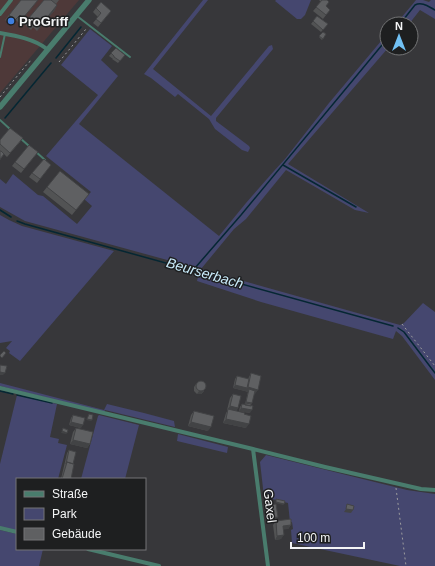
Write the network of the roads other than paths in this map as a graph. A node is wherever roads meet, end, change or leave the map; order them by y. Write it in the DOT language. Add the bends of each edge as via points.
graph roads {
  1 [pos="11,0"];
  2 [pos="89,0"];
  3 [pos="0,14"];
  4 [pos="76,15"];
  5 [pos="2,33"];
  6 [pos="47,49"];
  7 [pos="0,57"];
  8 [pos="130,57"];
  9 [pos="0,107"];
  10 [pos="0,120"];
  11 [pos="11,130"];
  12 [pos="17,135"];
  13 [pos="45,160"];
  14 [pos="0,388"];
  15 [pos="253,449"];
  16 [pos="435,490"];
  17 [pos="0,528"];
  18 [pos="16,532"];
  19 [pos="92,550"];
  20 [pos="159,566"];
  21 [pos="268,566"];
  1 -- 3 [label="street"];
  2 -- 4 [label="street"];
  4 -- 6 [label="street"];
  4 -- 8 [label="lane"];
  5 -- 6 [label="street" via="29,39"];
  5 -- 7 [label="lane"];
  6 -- 9 [label="street"];
  10 -- 11 [label="lane"];
  12 -- 13 [label="lane"];
  14 -- 15 [label="street"];
  15 -- 16 [label="street" via="421,489"];
  15 -- 21 [label="street, Gaxel"];
  17 -- 18 [label="street"];
  19 -- 20 [label="street"];
}
